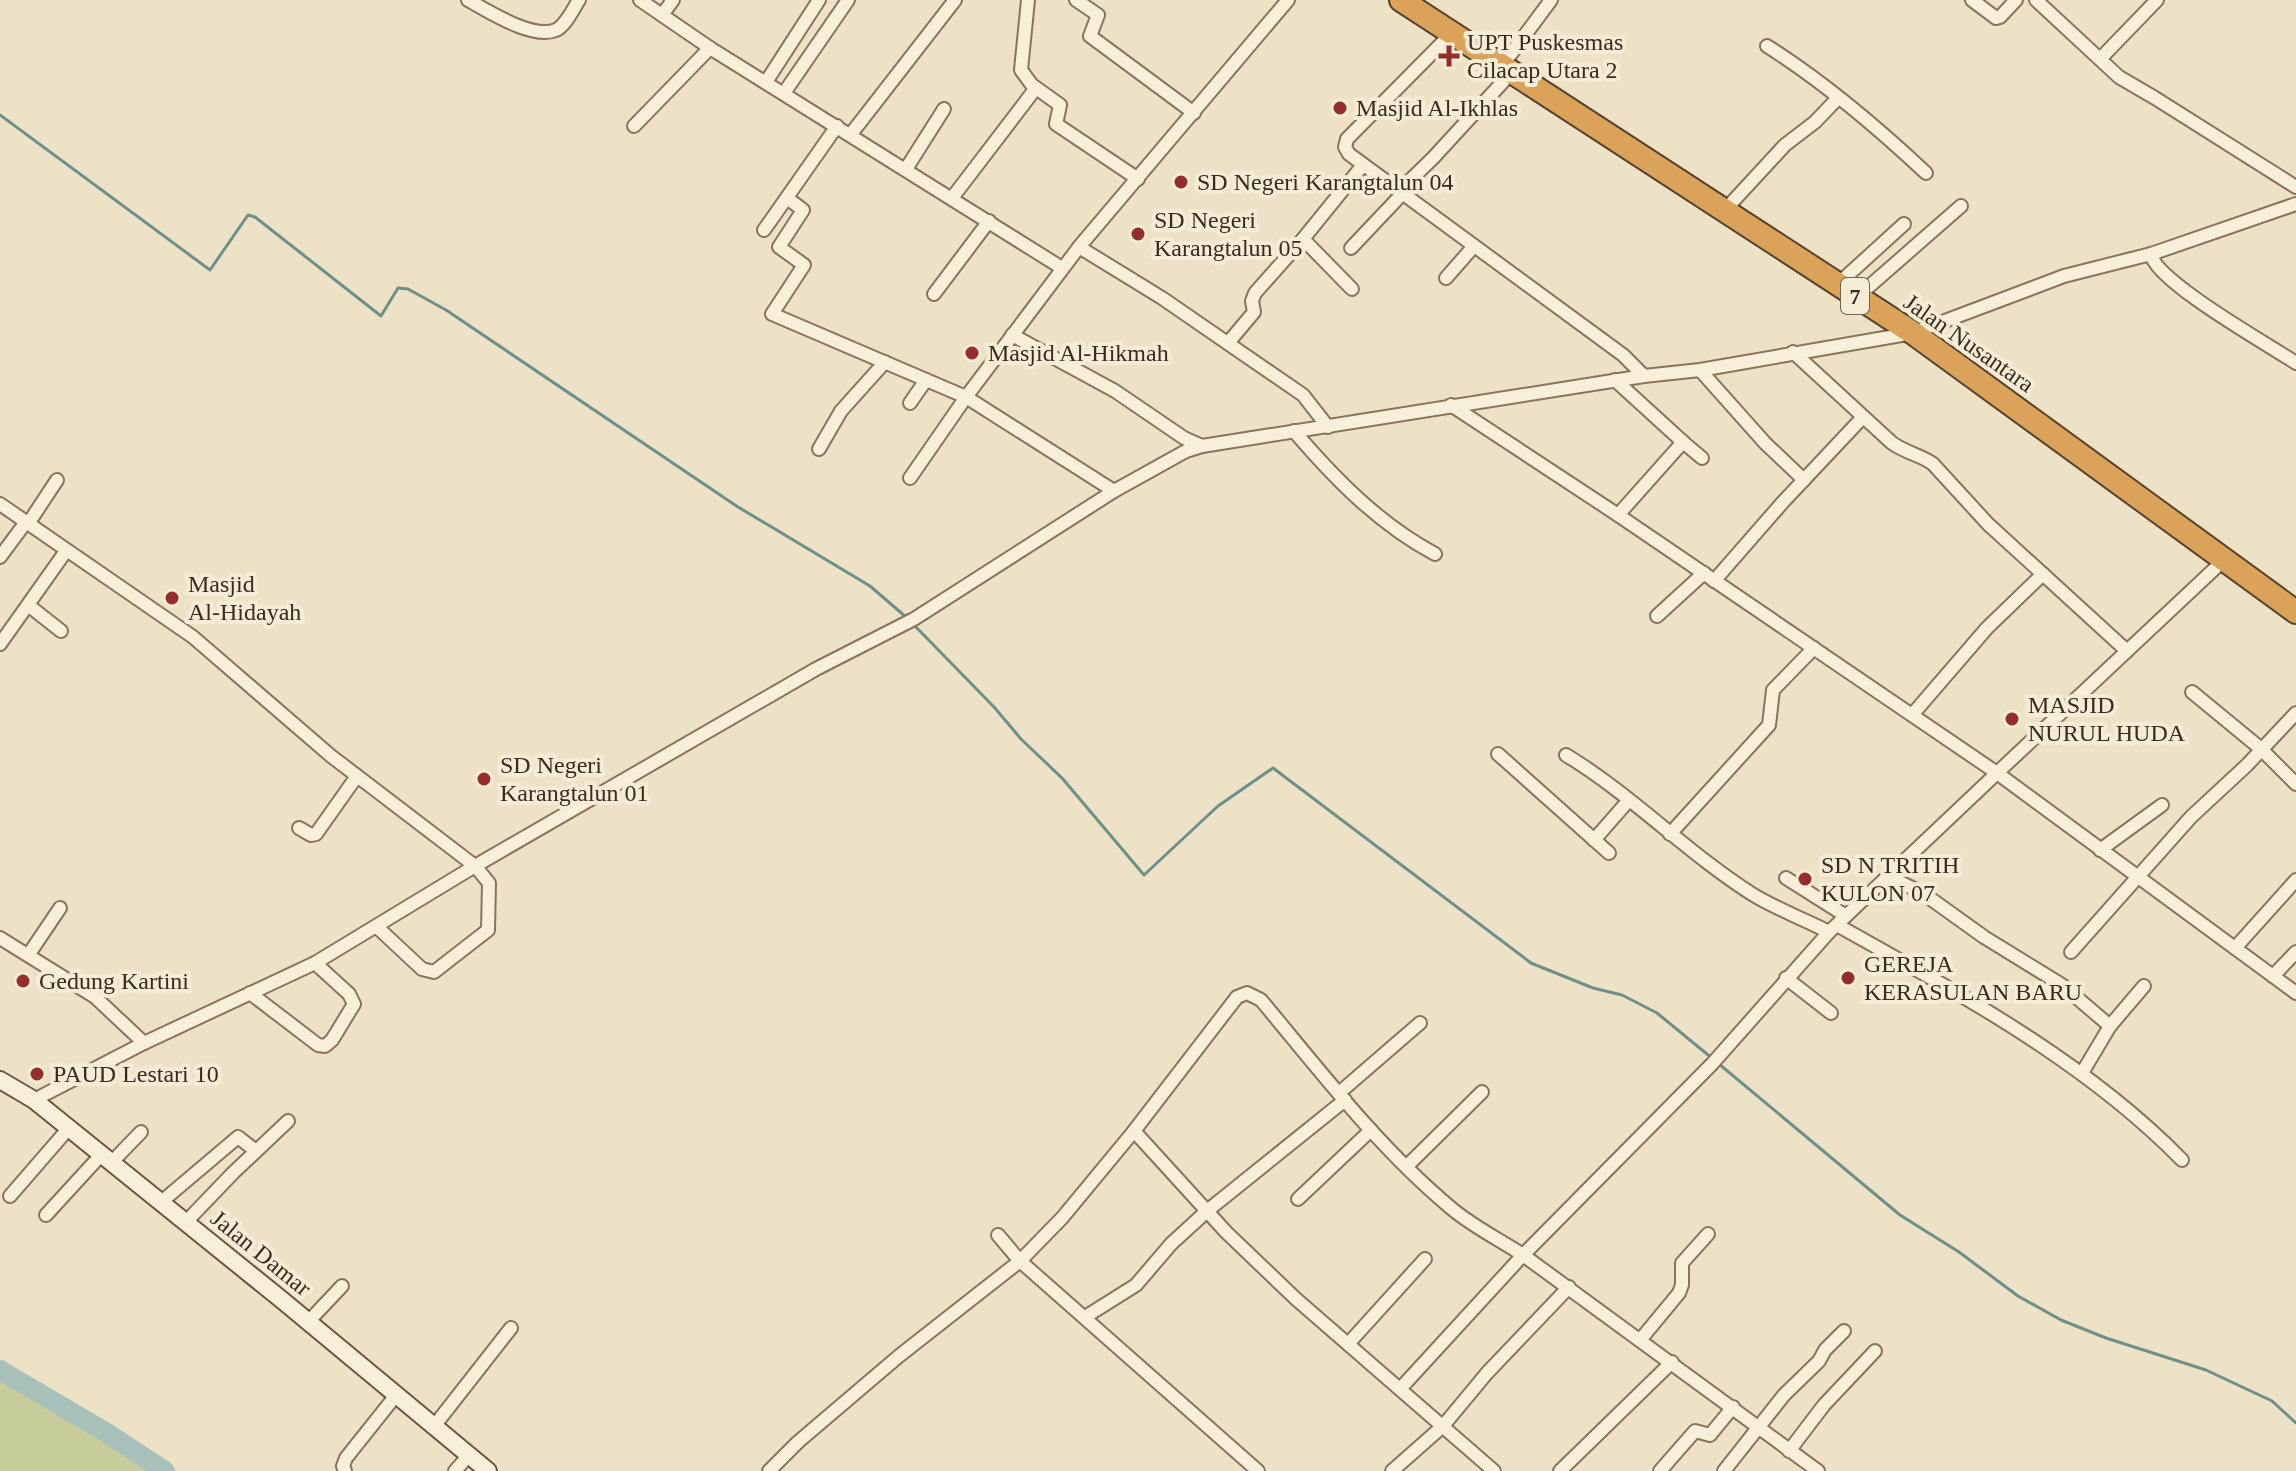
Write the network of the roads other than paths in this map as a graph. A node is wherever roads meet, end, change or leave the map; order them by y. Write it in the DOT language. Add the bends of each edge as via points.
graph roads {
  1 [pos="468,0"];
  2 [pos="579,0"];
  3 [pos="640,0"];
  4 [pos="673,0"];
  5 [pos="819,0"];
  6 [pos="848,0"];
  7 [pos="955,0"];
  8 [pos="1028,0"];
  9 [pos="1076,0"];
  10 [pos="1288,0"];
  11 [pos="1401,0"];
  12 [pos="1551,0"];
  13 [pos="1972,0"];
  14 [pos="2016,0"];
  15 [pos="2036,0"];
  16 [pos="2157,0"];
  17 [pos="662,15"];
  18 [pos="1452,33"];
  19 [pos="1767,46"];
  20 [pos="710,48"];
  21 [pos="2100,59"];
  22 [pos="1507,69"];
  23 [pos="766,82"];
  24 [pos="1036,88"];
  25 [pos="784,93"];
  26 [pos="1838,98"];
  27 [pos="944,109"];
  28 [pos="1194,113"];
  29 [pos="634,126"];
  30 [pos="837,126"];
  31 [pos="851,134"];
  32 [pos="1363,165"];
  33 [pos="906,169"];
  34 [pos="1926,173"];
  35 [pos="1138,179"];
  36 [pos="2296,187"];
  37 [pos="1401,192"];
  38 [pos="787,198"];
  39 [pos="952,198"];
  40 [pos="2296,204"];
  41 [pos="1961,206"];
  42 [pos="1725,210"];
  43 [pos="989,221"];
  44 [pos="1904,224"];
  45 [pos="764,230"];
  46 [pos="1303,239"];
  47 [pos="1474,246"];
  48 [pos="1079,247"];
  49 [pos="1351,248"];
  50 [pos="2151,254"];
  51 [pos="1062,268"];
  52 [pos="1446,278"];
  53 [pos="1838,284"];
  54 [pos="1352,289"];
  55 [pos="934,294"];
  56 [pos="1857,297"];
  57 [pos="1913,333"];
  58 [pos="1012,335"];
  59 [pos="1228,343"];
  60 [pos="1793,352"];
  61 [pos="885,362"];
  62 [pos="2296,363"];
  63 [pos="1700,370"];
  64 [pos="1644,376"];
  65 [pos="926,380"];
  66 [pos="1615,380"];
  67 [pos="966,397"];
  68 [pos="910,403"];
  69 [pos="1451,405"];
  70 [pos="1863,417"];
  71 [pos="1328,427"];
  72 [pos="1294,431"];
  73 [pos="1683,442"];
  74 [pos="1202,446"];
  75 [pos="819,449"];
  76 [pos="1702,458"];
  77 [pos="910,478"];
  78 [pos="57,480"];
  79 [pos="1804,480"];
  80 [pos="1114,491"];
  81 [pos="0,504"];
  82 [pos="1618,515"];
  83 [pos="27,523"];
  84 [pos="66,551"];
  85 [pos="1435,554"];
  86 [pos="0,557"];
  87 [pos="2225,559"];
  88 [pos="2043,574"];
  89 [pos="1709,577"];
  90 [pos="28,605"];
  91 [pos="2296,612"];
  92 [pos="1657,616"];
  93 [pos="61,631"];
  94 [pos="0,644"];
  95 [pos="1814,648"];
  96 [pos="2127,651"];
  97 [pos="2192,692"];
  98 [pos="2296,713"];
  99 [pos="1912,715"];
  100 [pos="2260,748"];
  101 [pos="1498,754"];
  102 [pos="1566,755"];
  103 [pos="1997,773"];
  104 [pos="357,776"];
  105 [pos="2296,784"];
  106 [pos="1629,800"];
  107 [pos="2162,805"];
  108 [pos="299,828"];
  109 [pos="1670,834"];
  110 [pos="1594,840"];
  111 [pos="2100,850"];
  112 [pos="1609,853"];
  113 [pos="475,866"];
  114 [pos="1888,876"];
  115 [pos="2137,877"];
  116 [pos="1786,878"];
  117 [pos="2296,880"];
  118 [pos="60,908"];
  119 [pos="1837,924"];
  120 [pos="377,927"];
  121 [pos="0,938"];
  122 [pos="2235,948"];
  123 [pos="2071,952"];
  124 [pos="2296,952"];
  125 [pos="29,954"];
  126 [pos="315,963"];
  127 [pos="2273,976"];
  128 [pos="1786,978"];
  129 [pos="2144,986"];
  130 [pos="250,993"];
  131 [pos="2296,993"];
  132 [pos="1831,1013"];
  133 [pos="1420,1023"];
  134 [pos="2110,1026"];
  135 [pos="144,1043"];
  136 [pos="2082,1073"];
  137 [pos="2,1086"];
  138 [pos="1482,1092"];
  139 [pos="1342,1097"];
  140 [pos="34,1100"];
  141 [pos="288,1121"];
  142 [pos="68,1129"];
  143 [pos="1371,1130"];
  144 [pos="1134,1131"];
  145 [pos="141,1132"];
  146 [pos="256,1151"];
  147 [pos="106,1159"];
  148 [pos="2182,1160"];
  149 [pos="1407,1166"];
  150 [pos="10,1196"];
  151 [pos="1298,1199"];
  152 [pos="160,1203"];
  153 [pos="1207,1211"];
  154 [pos="46,1215"];
  155 [pos="185,1223"];
  156 [pos="1708,1234"];
  157 [pos="998,1235"];
  158 [pos="1523,1255"];
  159 [pos="1425,1259"];
  160 [pos="1020,1261"];
  161 [pos="342,1286"];
  162 [pos="1569,1287"];
  163 [pos="1085,1317"];
  164 [pos="308,1322"];
  165 [pos="511,1328"];
  166 [pos="1844,1331"];
  167 [pos="1641,1339"];
  168 [pos="1348,1344"];
  169 [pos="1875,1351"];
  170 [pos="1672,1362"];
  171 [pos="1400,1389"];
  172 [pos="397,1394"];
  173 [pos="1733,1407"];
  174 [pos="435,1425"];
  175 [pos="1443,1426"];
  176 [pos="1757,1426"];
  177 [pos="1789,1451"];
  178 [pos="469,1455"];
  179 [pos="345,1471"];
  180 [pos="455,1471"];
  181 [pos="488,1471"];
  182 [pos="769,1471"];
  183 [pos="1258,1471"];
  184 [pos="1392,1471"];
  185 [pos="1494,1471"];
  186 [pos="1560,1471"];
  187 [pos="1660,1471"];
  188 [pos="1724,1471"];
  189 [pos="1818,1471"];
  1 -- 2 [label="street" via="519,26 551,31 562,25"];
  3 -- 17 [label="street"];
  4 -- 17 [label="street"];
  5 -- 23 [label="street"];
  6 -- 25 [label="street"];
  7 -- 31 [label="street"];
  8 -- 24 [label="street" via="1020,64"];
  9 -- 28 [label="street" via="1097,13 1090,36"];
  10 -- 28 [label="street"];
  11 -- 18 [label="highway, Jalan Nusantara / 7"];
  12 -- 22 [label="street"];
  13 -- 14 [label="street" via="1996,18"];
  15 -- 21 [label="street"];
  16 -- 21 [label="street"];
  17 -- 20 [label="street"];
  18 -- 22 [label="highway, Jalan Nusantara / 7"];
  18 -- 32 [label="street" via="1347,139 1349,154"];
  19 -- 26 [label="street"];
  20 -- 23 [label="street"];
  20 -- 29 [label="street"];
  21 -- 36 [label="street" via="2126,82"];
  22 -- 37 [label="street"];
  22 -- 42 [label="highway, Jalan Nusantara / 7"];
  23 -- 25 [label="street"];
  24 -- 35 [label="street" via="1060,105 1056,124"];
  24 -- 39 [label="street"];
  25 -- 30 [label="street"];
  26 -- 34 [label="street"];
  26 -- 42 [label="street"];
  27 -- 33 [label="street"];
  28 -- 35 [label="street"];
  30 -- 31 [label="street"];
  30 -- 38 [label="street"];
  31 -- 33 [label="street"];
  32 -- 37 [label="street"];
  32 -- 46 [label="street"];
  33 -- 39 [label="street"];
  35 -- 48 [label="street"];
  37 -- 47 [label="street"];
  37 -- 49 [label="street"];
  38 -- 45 [label="street"];
  38 -- 61 [label="street" via="803,210 779,247 804,265 772,314"];
  39 -- 43 [label="street"];
  40 -- 50 [label="street"];
  41 -- 56 [label="street"];
  42 -- 53 [label="highway, Jalan Nusantara / 7"];
  43 -- 51 [label="street"];
  43 -- 55 [label="street"];
  44 -- 53 [label="street"];
  46 -- 54 [label="street"];
  46 -- 59 [label="street" via="1255,293 1254,312"];
  47 -- 52 [label="street"];
  47 -- 64 [label="street"];
  48 -- 51 [label="street"];
  48 -- 59 [label="street"];
  50 -- 57 [label="street" via="2064,276"];
  50 -- 62 [label="street" via="2173,282"];
  51 -- 58 [label="street"];
  53 -- 56 [label="highway, Jalan Nusantara / 7"];
  56 -- 57 [label="highway, Jalan Nusantara / 7"];
  57 -- 60 [label="street"];
  57 -- 87 [label="highway, Jalan Nusantara / 7"];
  58 -- 67 [label="street"];
  58 -- 74 [label="street"];
  59 -- 71 [label="street" via="1303,395"];
  60 -- 63 [label="street"];
  60 -- 70 [label="street"];
  61 -- 65 [label="street"];
  61 -- 75 [label="street" via="841,411"];
  63 -- 64 [label="street"];
  63 -- 79 [label="street"];
  64 -- 66 [label="street"];
  65 -- 67 [label="street"];
  65 -- 68 [label="street"];
  66 -- 69 [label="street"];
  66 -- 73 [label="street"];
  67 -- 77 [label="street"];
  67 -- 80 [label="street"];
  69 -- 71 [label="street"];
  69 -- 82 [label="street"];
  70 -- 79 [label="street"];
  70 -- 88 [label="street" via="1905,452 1933,464"];
  71 -- 72 [label="street"];
  72 -- 74 [label="street"];
  72 -- 85 [label="street" via="1349,491"];
  73 -- 76 [label="street"];
  73 -- 82 [label="street"];
  74 -- 80 [label="street"];
  78 -- 83 [label="street"];
  79 -- 89 [label="street"];
  80 -- 113 [label="street" via="909,622 816,669"];
  81 -- 83 [label="street"];
  82 -- 89 [label="street"];
  83 -- 84 [label="street"];
  83 -- 86 [label="street"];
  84 -- 90 [label="street"];
  84 -- 104 [label="street" via="193,637"];
  87 -- 91 [label="highway, Jalan Nusantara / 7"];
  87 -- 96 [label="street"];
  88 -- 96 [label="street"];
  88 -- 99 [label="street" via="1987,628"];
  89 -- 92 [label="street"];
  89 -- 95 [label="street"];
  90 -- 93 [label="street"];
  90 -- 94 [label="street"];
  95 -- 99 [label="street"];
  95 -- 109 [label="street" via="1773,690 1769,725"];
  96 -- 103 [label="street"];
  97 -- 100 [label="street"];
  98 -- 100 [label="street"];
  99 -- 103 [label="street"];
  100 -- 105 [label="street"];
  100 -- 115 [label="street"];
  101 -- 110 [label="street"];
  102 -- 106 [label="street"];
  103 -- 111 [label="street"];
  103 -- 114 [label="street"];
  104 -- 108 [label="street" via="316,834"];
  104 -- 113 [label="street"];
  106 -- 109 [label="street"];
  106 -- 110 [label="street"];
  107 -- 111 [label="street"];
  109 -- 119 [label="street" via="1753,894"];
  110 -- 112 [label="street"];
  111 -- 115 [label="street"];
  113 -- 120 [label="street"];
  113 -- 120 [label="street" via="489,883 488,930 441,968 430,973 422,969"];
  114 -- 119 [label="street"];
  114 -- 134 [label="street" via="2062,985"];
  115 -- 122 [label="street"];
  115 -- 123 [label="street"];
  116 -- 119 [label="street"];
  117 -- 122 [label="street"];
  118 -- 125 [label="street"];
  119 -- 128 [label="street"];
  119 -- 136 [label="street"];
  120 -- 126 [label="street"];
  121 -- 125 [label="street"];
  122 -- 127 [label="street"];
  124 -- 127 [label="street"];
  125 -- 135 [label="street" via="95,997"];
  126 -- 130 [label="street"];
  126 -- 130 [label="street" via="354,1004 325,1046"];
  127 -- 131 [label="street"];
  128 -- 132 [label="street"];
  128 -- 158 [label="street" via="1716,1059"];
  129 -- 134 [label="street"];
  130 -- 135 [label="street"];
  133 -- 139 [label="street"];
  134 -- 136 [label="street"];
  135 -- 140 [label="street"];
  136 -- 148 [label="street" via="2146,1122"];
  137 -- 140 [label="street, Jalan Damar"];
  138 -- 149 [label="street"];
  139 -- 143 [label="street"];
  139 -- 144 [label="street" via="1261,1000 1247,993 1237,997"];
  139 -- 153 [label="street"];
  140 -- 142 [label="street, Jalan Damar"];
  141 -- 146 [label="street"];
  142 -- 147 [label="street, Jalan Damar"];
  142 -- 150 [label="street"];
  143 -- 149 [label="street"];
  143 -- 151 [label="street"];
  144 -- 153 [label="street"];
  144 -- 160 [label="street"];
  145 -- 147 [label="street"];
  146 -- 152 [label="street" via="238,1137"];
  146 -- 155 [label="street"];
  147 -- 152 [label="street, Jalan Damar"];
  147 -- 154 [label="street"];
  149 -- 158 [label="street" via="1453,1210"];
  152 -- 155 [label="street, Jalan Damar"];
  153 -- 163 [label="street" via="1136,1285"];
  153 -- 168 [label="street"];
  155 -- 164 [label="street, Jalan Damar"];
  156 -- 167 [label="street" via="1682,1263 1679,1293"];
  157 -- 160 [label="street"];
  158 -- 162 [label="street"];
  158 -- 171 [label="street"];
  159 -- 168 [label="street"];
  160 -- 163 [label="street"];
  160 -- 182 [label="street" via="899,1356"];
  161 -- 164 [label="street"];
  162 -- 167 [label="street"];
  162 -- 175 [label="street"];
  163 -- 183 [label="street"];
  164 -- 172 [label="street, Jalan Damar"];
  165 -- 174 [label="street"];
  166 -- 176 [label="street"];
  167 -- 170 [label="street"];
  168 -- 171 [label="street"];
  169 -- 177 [label="street"];
  170 -- 173 [label="street"];
  170 -- 186 [label="street"];
  171 -- 175 [label="street"];
  172 -- 174 [label="street, Jalan Damar"];
  172 -- 179 [label="street" via="346,1458"];
  173 -- 176 [label="street"];
  173 -- 187 [label="street" via="1710,1435 1695,1431"];
  174 -- 178 [label="street, Jalan Damar"];
  175 -- 184 [label="street"];
  175 -- 185 [label="street"];
  176 -- 177 [label="street"];
  176 -- 188 [label="street"];
  177 -- 189 [label="street"];
  178 -- 180 [label="street"];
  178 -- 181 [label="street, Jalan Damar"];
}
